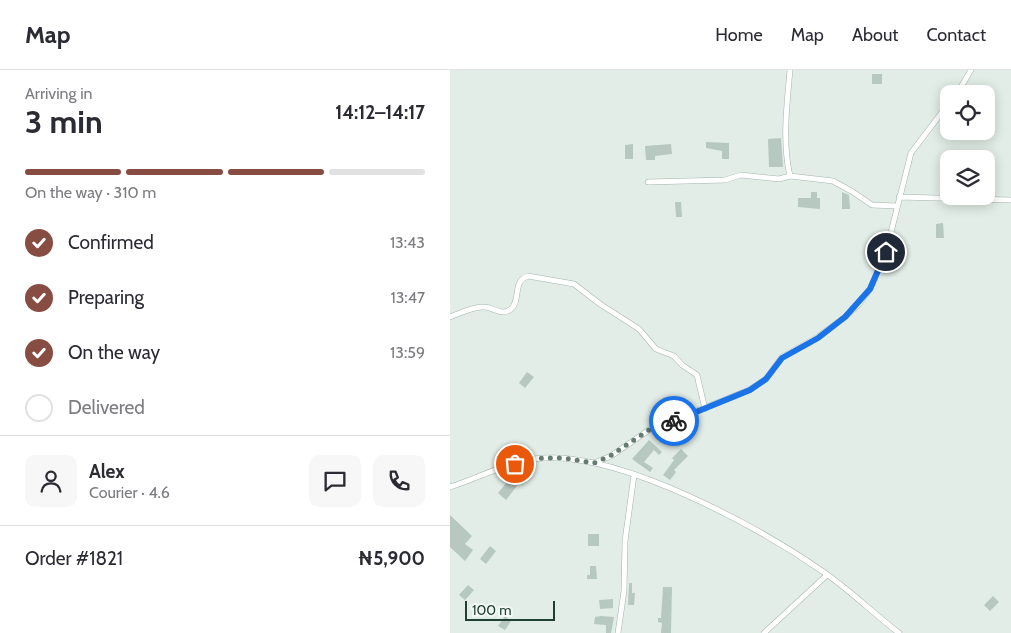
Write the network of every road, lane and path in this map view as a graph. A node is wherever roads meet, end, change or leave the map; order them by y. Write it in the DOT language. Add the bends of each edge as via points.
graph roads {
  1 [pos="790,70"];
  2 [pos="971,70"];
  3 [pos="962,85"];
  4 [pos="940,115"];
  5 [pos="790,176"];
  6 [pos="648,182"];
  7 [pos="899,197"];
  8 [pos="1011,200"];
  9 [pos="898,206"];
  10 [pos="450,317"];
  11 [pos="705,409"];
  12 [pos="610,456"];
  13 [pos="594,463"];
  14 [pos="609,467"];
  15 [pos="634,475"];
  16 [pos="450,487"];
  17 [pos="827,574"];
  18 [pos="618,633"];
  19 [pos="764,633"];
  20 [pos="899,633"];
  1 -- 5 [label="street" via="786,160"];
  2 -- 3 [label="street"];
  4 -- 7 [label="street" via="911,153"];
  5 -- 6 [label="street"];
  5 -- 9 [label="street" via="833,181 872,205"];
  7 -- 8 [label="street"];
  7 -- 9 [label="street"];
  9 -- 11 [label="street" via="880,269 859,304 818,338 782,358 760,384"];
  10 -- 11 [label="street" via="478,307 502,313 510,310 524,277 570,282 639,329 656,349 674,356 698,375"];
  11 -- 12 [label="street" via="649,430"];
  12 -- 13 [label="street"];
  12 -- 14 [label="street"];
  13 -- 14 [label="street"];
  13 -- 16 [label="street" via="542,458"];
  14 -- 15 [label="street"];
  15 -- 17 [label="street" via="743,524"];
  15 -- 18 [label="street"];
  17 -- 19 [label="street"];
  17 -- 20 [label="street"];
}
